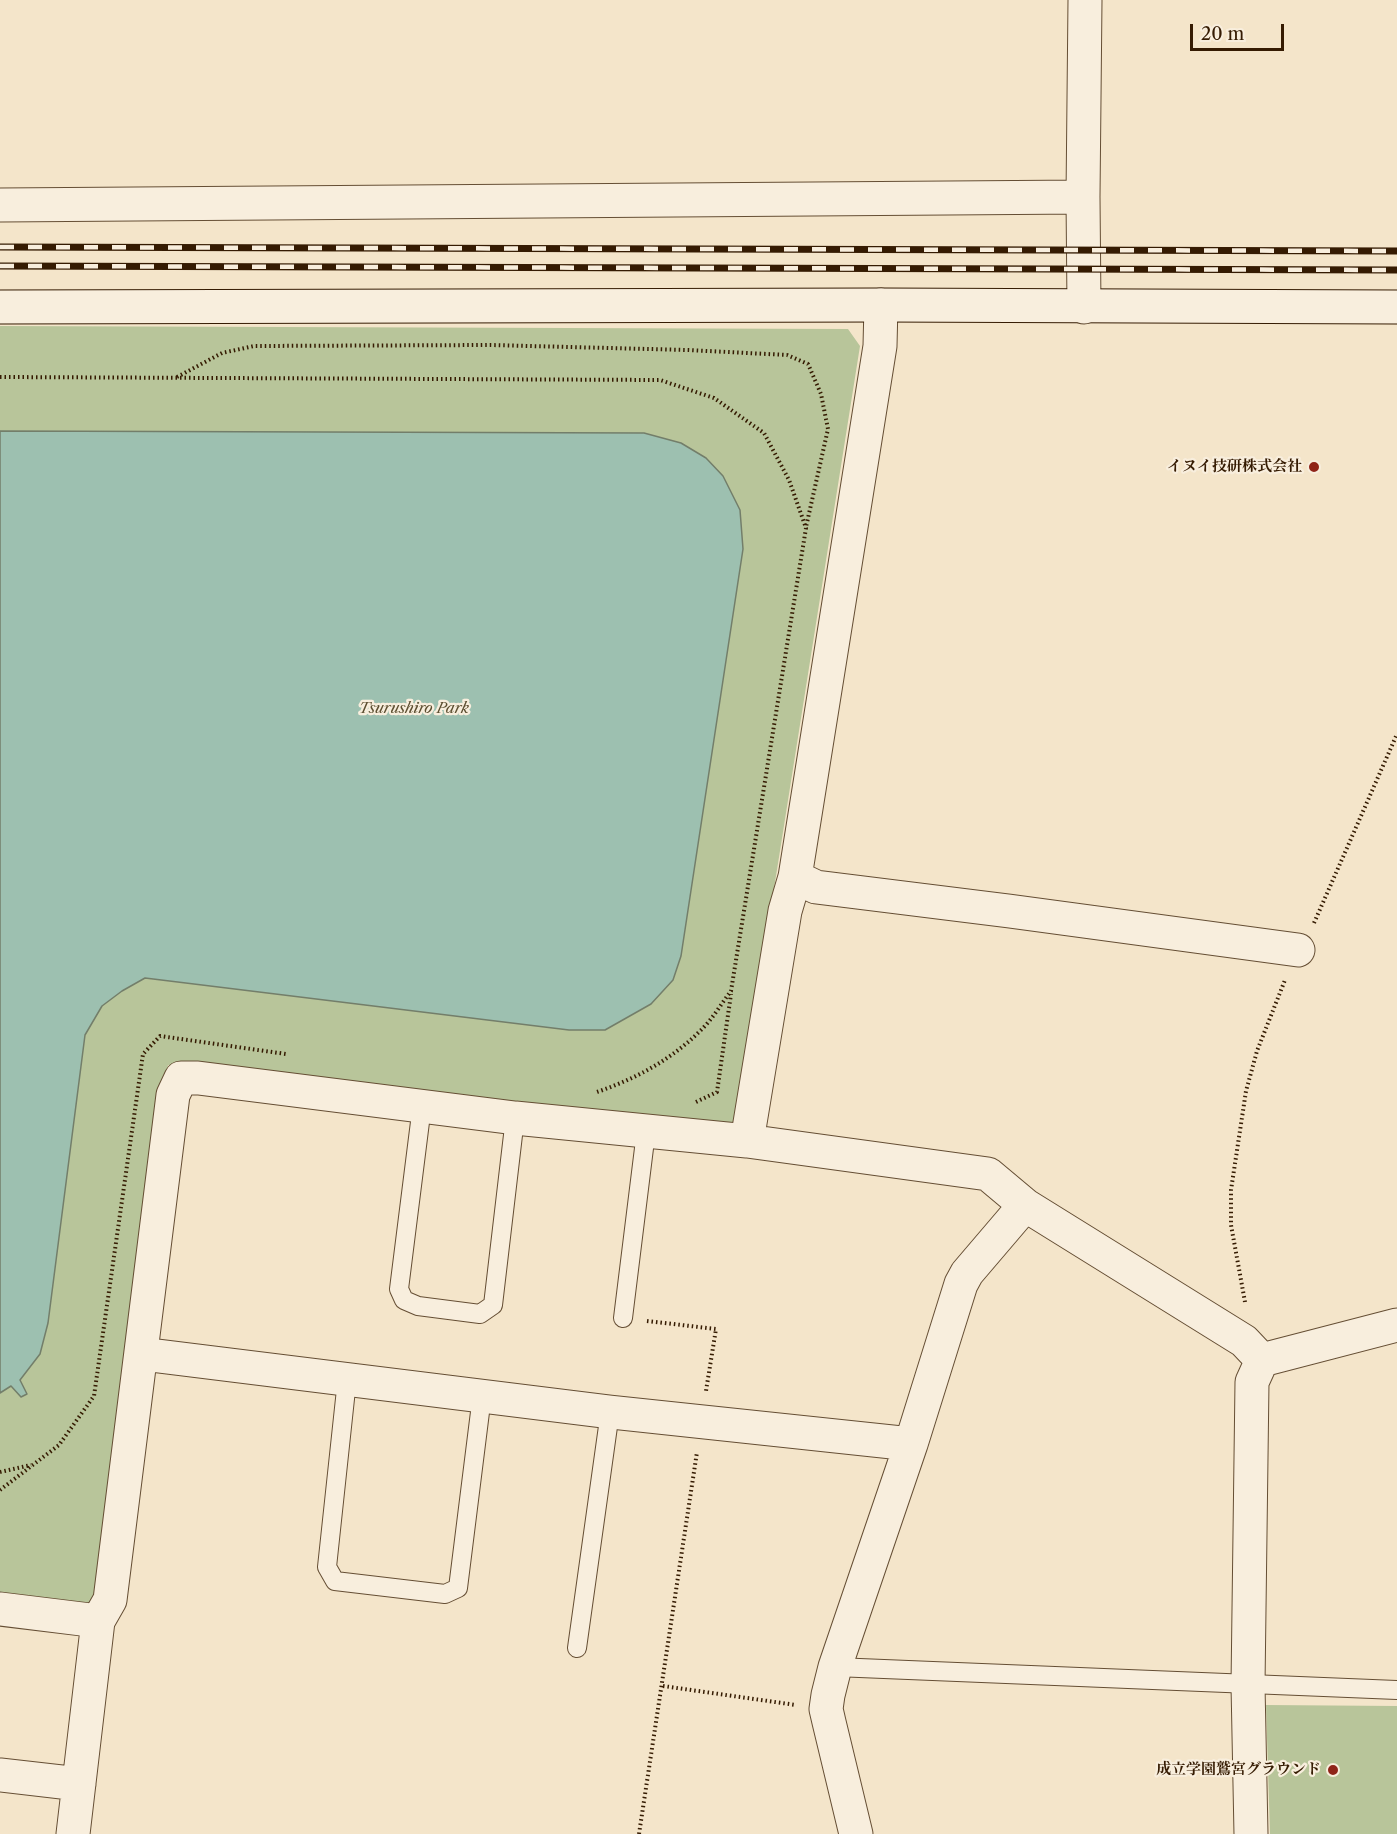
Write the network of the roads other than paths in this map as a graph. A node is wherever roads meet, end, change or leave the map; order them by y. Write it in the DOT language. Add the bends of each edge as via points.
graph roads {
  1 [pos="1086,0"];
  2 [pos="1083,197"];
  3 [pos="0,206"];
  4 [pos="881,305"];
  5 [pos="0,307"];
  6 [pos="1084,307"];
  7 [pos="1397,307"];
  8 [pos="795,877"];
  9 [pos="1298,950"];
  10 [pos="422,1106"];
  11 [pos="515,1118"];
  12 [pos="646,1132"];
  13 [pos="747,1141"];
  14 [pos="1025,1205"];
  15 [pos="623,1318"];
  16 [pos="1397,1325"];
  17 [pos="1253,1351"];
  18 [pos="142,1354"];
  19 [pos="347,1380"];
  20 [pos="482,1396"];
  21 [pos="610,1412"];
  22 [pos="911,1444"];
  23 [pos="0,1609"];
  24 [pos="98,1621"];
  25 [pos="578,1648"];
  26 [pos="835,1667"];
  27 [pos="1248,1684"];
  28 [pos="1397,1690"];
  29 [pos="0,1775"];
  30 [pos="79,1784"];
  31 [pos="73,1834"];
  32 [pos="856,1834"];
  33 [pos="1251,1834"];
  1 -- 2 [label="street"];
  2 -- 3 [label="street"];
  2 -- 6 [label="street"];
  4 -- 5 [label="street"];
  4 -- 6 [label="street"];
  4 -- 8 [label="street" via="880,346"];
  6 -- 7 [label="street"];
  8 -- 9 [label="street" via="816,887"];
  8 -- 13 [label="street" via="784,911"];
  10 -- 11 [label="street"];
  10 -- 11 [label="lane" via="399,1289 404,1300 418,1306 480,1314 493,1305"];
  10 -- 18 [label="street" via="181,1078 173,1095"];
  11 -- 12 [label="street"];
  12 -- 13 [label="street"];
  12 -- 15 [label="lane"];
  13 -- 14 [label="street" via="988,1174"];
  14 -- 17 [label="street"];
  14 -- 22 [label="street" via="961,1284"];
  16 -- 17 [label="street"];
  17 -- 27 [label="street"];
  18 -- 19 [label="street"];
  18 -- 24 [label="street" via="110,1600"];
  19 -- 20 [label="street"];
  19 -- 20 [label="lane" via="327,1567 335,1581 445,1594 458,1588"];
  20 -- 21 [label="street"];
  21 -- 22 [label="street"];
  21 -- 25 [label="lane"];
  22 -- 26 [label="street"];
  23 -- 24 [label="street"];
  24 -- 30 [label="street"];
  26 -- 27 [label="lane"];
  26 -- 32 [label="street" via="826,1709"];
  27 -- 28 [label="lane"];
  27 -- 33 [label="street"];
  29 -- 30 [label="street"];
  30 -- 31 [label="street"];
}
